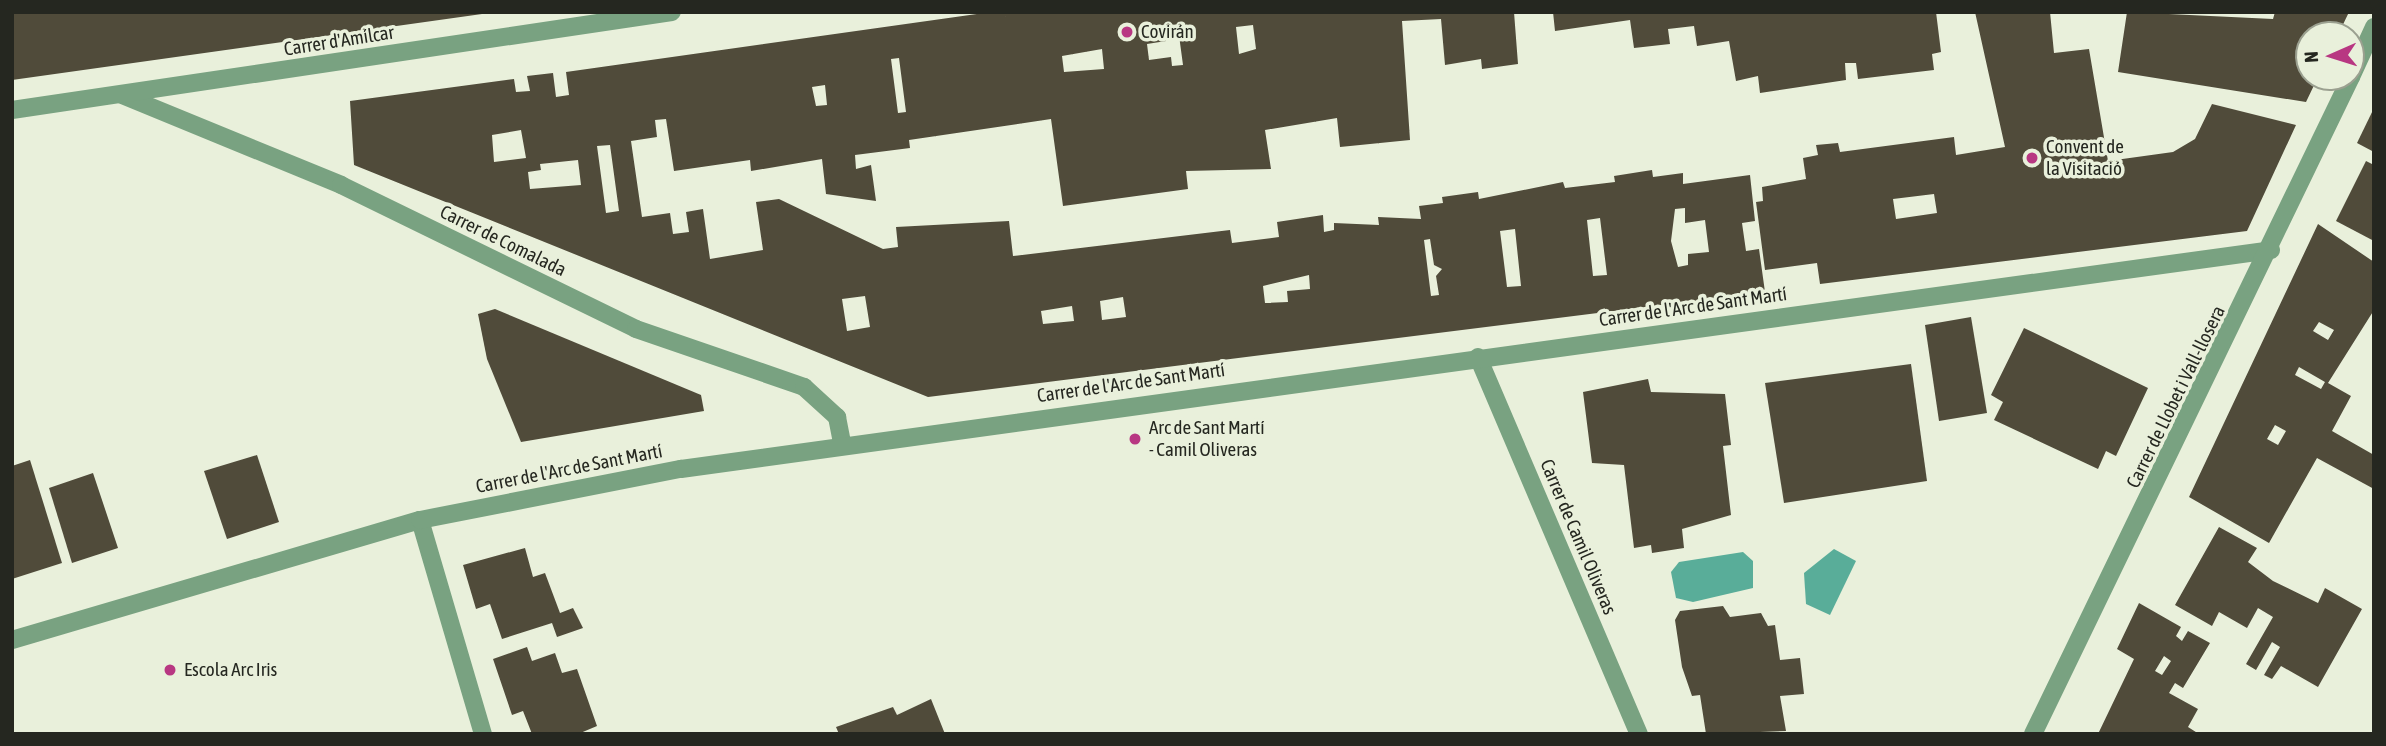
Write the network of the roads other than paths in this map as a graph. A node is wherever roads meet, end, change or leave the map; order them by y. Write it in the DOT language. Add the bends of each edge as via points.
graph roads {
  1 [pos="672,12"];
  2 [pos="599,18"];
  3 [pos="2374,27"];
  4 [pos="2365,47"];
  5 [pos="2345,91"];
  6 [pos="122,95"];
  7 [pos="12,110"];
  8 [pos="2271,250"];
  9 [pos="1478,357"];
  10 [pos="842,443"];
  11 [pos="420,520"];
  12 [pos="12,640"];
  13 [pos="483,734"];
  14 [pos="1639,734"];
  15 [pos="2034,734"];
  1 -- 2 [label="street, Carrer d'Amílcar"];
  2 -- 6 [label="street, Carrer d'Amílcar"];
  3 -- 4 [label="street, Carrer de Llobet i Vall-llosera"];
  5 -- 8 [label="street, Carrer de Llobet i Vall-llosera"];
  6 -- 7 [label="street, Carrer d'Amílcar"];
  6 -- 10 [label="street, Carrer de Comalada" via="341,185 636,329 804,387 836,417"];
  8 -- 9 [label="street, Carrer de l'Arc de Sant Martí"];
  8 -- 15 [label="street, Carrer de Llobet i Vall-llosera"];
  9 -- 10 [label="street, Carrer de l'Arc de Sant Martí"];
  9 -- 14 [label="street, Carrer de Camil Oliveras"];
  10 -- 11 [label="street, Carrer de l'Arc de Sant Martí"];
  11 -- 12 [label="street, Carrer de l'Arc de Sant Martí"];
  11 -- 13 [label="street"];
}
